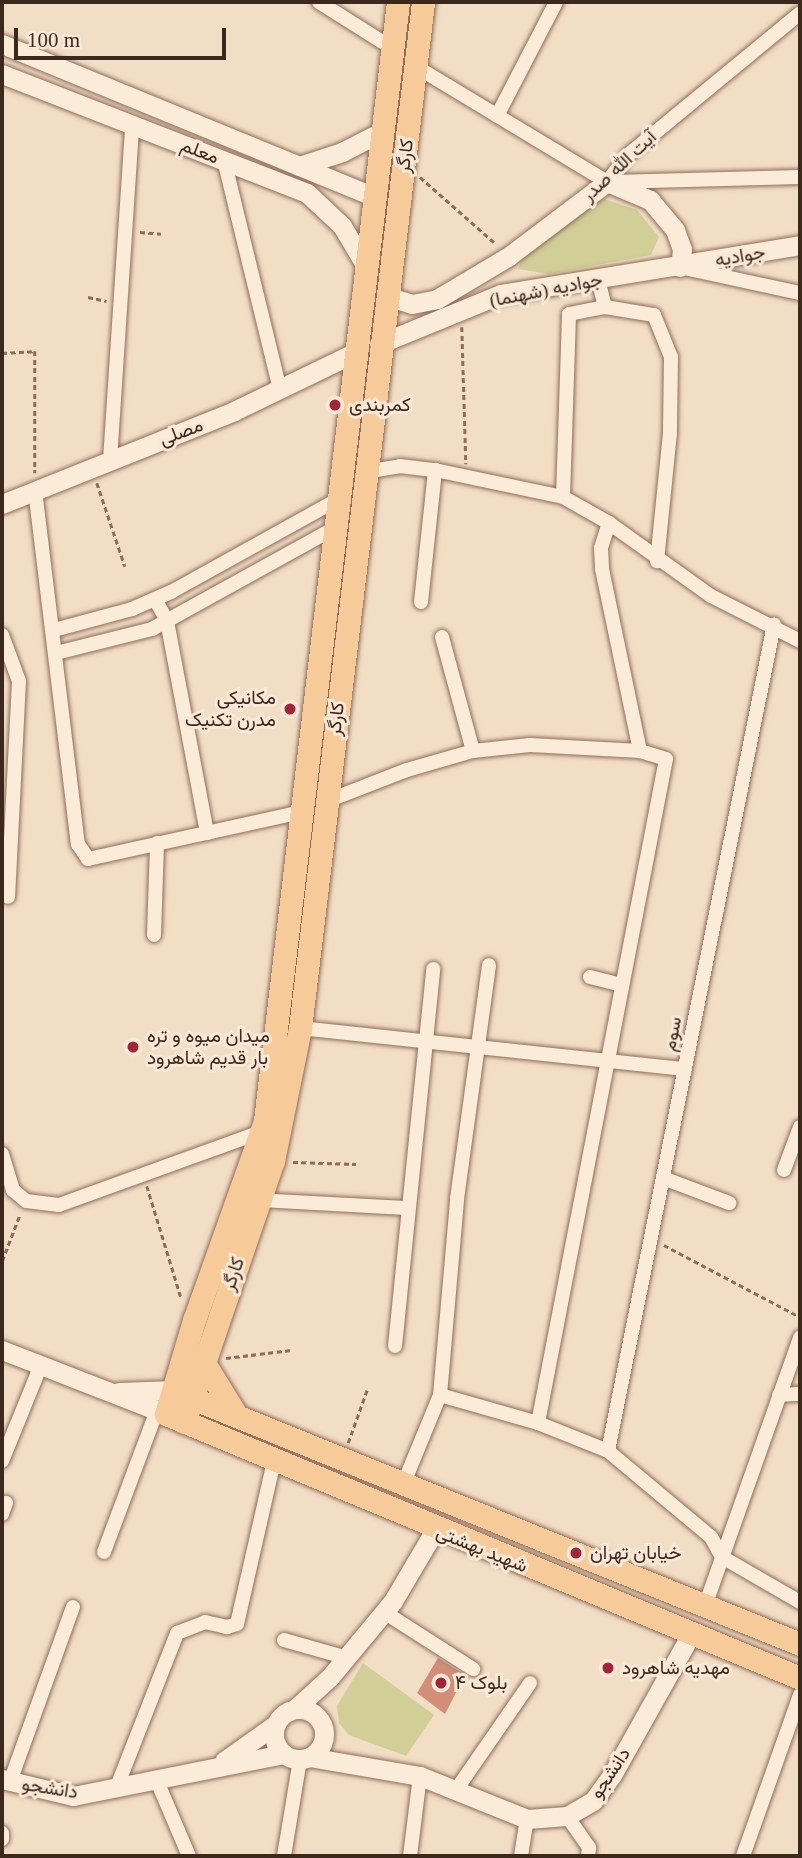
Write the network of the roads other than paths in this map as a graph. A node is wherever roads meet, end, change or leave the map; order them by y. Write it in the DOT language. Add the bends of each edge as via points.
graph roads {
  1 [pos="319,2"];
  2 [pos="398,2"];
  3 [pos="422,2"];
  4 [pos="556,2"];
  5 [pos="800,13"];
  6 [pos="2,44"];
  7 [pos="392,48"];
  8 [pos="415,66"];
  9 [pos="2,74"];
  10 [pos="497,116"];
  11 [pos="132,124"];
  12 [pos="383,131"];
  13 [pos="224,160"];
  14 [pos="299,166"];
  15 [pos="800,177"];
  16 [pos="607,182"];
  17 [pos="375,197"];
  18 [pos="399,206"];
  19 [pos="800,245"];
  20 [pos="680,267"];
  21 [pos="367,268"];
  22 [pos="598,279"];
  23 [pos="800,293"];
  24 [pos="386,296"];
  25 [pos="605,307"];
  26 [pos="379,344"];
  27 [pos="356,352"];
  28 [pos="280,389"];
  29 [pos="101,463"];
  30 [pos="435,470"];
  31 [pos="364,472"];
  32 [pos="35,490"];
  33 [pos="563,497"];
  34 [pos="339,499"];
  35 [pos="2,504"];
  36 [pos="609,523"];
  37 [pos="335,528"];
  38 [pos="657,561"];
  39 [pos="155,599"];
  40 [pos="421,602"];
  41 [pos="167,621"];
  42 [pos="774,625"];
  43 [pos="54,630"];
  44 [pos="2,635"];
  45 [pos="442,637"];
  46 [pos="800,641"];
  47 [pos="56,653"];
  48 [pos="473,751"];
  49 [pos="640,751"];
  50 [pos="327,801"];
  51 [pos="301,812"];
  52 [pos="207,833"];
  53 [pos="157,844"];
  54 [pos="5,868"];
  55 [pos="8,897"];
  56 [pos="154,936"];
  57 [pos="489,965"];
  58 [pos="433,969"];
  59 [pos="590,977"];
  60 [pos="622,985"];
  61 [pos="300,1028"];
  62 [pos="423,1041"];
  63 [pos="479,1047"];
  64 [pos="608,1061"];
  65 [pos="685,1069"];
  66 [pos="800,1127"];
  67 [pos="261,1132"];
  68 [pos="2,1154"];
  69 [pos="785,1170"];
  70 [pos="663,1178"];
  71 [pos="258,1200"];
  72 [pos="729,1203"];
  73 [pos="408,1208"];
  74 [pos="800,1337"];
  75 [pos="395,1346"];
  76 [pos="2,1350"];
  77 [pos="204,1361"];
  78 [pos="41,1365"];
  79 [pos="111,1393"];
  80 [pos="183,1394"];
  81 [pos="800,1394"];
  82 [pos="440,1395"];
  83 [pos="779,1395"];
  84 [pos="235,1413"];
  85 [pos="169,1415"];
  86 [pos="538,1423"];
  87 [pos="608,1451"];
  88 [pos="2,1461"];
  89 [pos="274,1461"];
  90 [pos="405,1480"];
  91 [pos="435,1530"];
  92 [pos="104,1552"];
  93 [pos="722,1557"];
  94 [pos="800,1602"];
  95 [pos="705,1606"];
  96 [pos="73,1607"];
  97 [pos="384,1612"];
  98 [pos="691,1634"];
  99 [pos="284,1640"];
  100 [pos="800,1644"];
  101 [pos="347,1658"];
  102 [pos="474,1670"];
  103 [pos="331,1677"];
  104 [pos="800,1678"];
  105 [pos="530,1683"];
  106 [pos="800,1695"];
  107 [pos="296,1709"];
  108 [pos="317,1716"];
  109 [pos="276,1724"];
  110 [pos="324,1737"];
  111 [pos="298,1756"];
  112 [pos="353,1762"];
  113 [pos="220,1764"];
  114 [pos="419,1776"];
  115 [pos="6,1780"];
  116 [pos="157,1781"];
  117 [pos="116,1789"];
  118 [pos="456,1790"];
  119 [pos="567,1816"];
  120 [pos="527,1818"];
  121 [pos="2,1833"];
  122 [pos="2,1839"];
  123 [pos="189,1856"];
  124 [pos="284,1856"];
  125 [pos="410,1856"];
  126 [pos="521,1856"];
  127 [pos="588,1856"];
  128 [pos="743,1856"];
  1 -- 7 [label="street"];
  2 -- 7 [label="main road, کارگر"];
  3 -- 8 [label="main road, کارگر"];
  4 -- 10 [label="street"];
  5 -- 16 [label="street, آیت الله صدر" via="628,155"];
  6 -- 14 [label="street, معلم"];
  7 -- 12 [label="main road, کارگر"];
  8 -- 10 [label="street"];
  8 -- 18 [label="main road, کارگر"];
  9 -- 11 [label="street, معلم"];
  10 -- 16 [label="street"];
  11 -- 13 [label="street, معلم"];
  11 -- 29 [label="street" via="120,304"];
  12 -- 14 [label="street" via="342,152"];
  12 -- 17 [label="main road, کارگر"];
  13 -- 21 [label="street, معلم" via="307,192 342,226"];
  13 -- 28 [label="street"];
  14 -- 17 [label="street, معلم"];
  15 -- 16 [label="street"];
  16 -- 20 [label="street" via="650,200 675,230 682,249"];
  16 -- 24 [label="street, آیت الله صدر" via="509,256 438,299 412,304"];
  17 -- 18 [label="main road"];
  17 -- 21 [label="main road, کارگر"];
  18 -- 24 [label="main road, کارگر"];
  19 -- 20 [label="street, جوادیه"];
  20 -- 22 [label="street, جوادیه (شهنما)"];
  20 -- 23 [label="street"];
  21 -- 27 [label="main road, کارگر"];
  22 -- 25 [label="street"];
  22 -- 26 [label="street, جوادیه (شهنما)" via="501,294"];
  24 -- 26 [label="main road, کارگر"];
  25 -- 33 [label="street" via="569,314"];
  25 -- 38 [label="street" via="654,315 671,357 670,433"];
  26 -- 27 [label="main road"];
  26 -- 31 [label="main road, کارگر"];
  27 -- 28 [label="street, مصلی"];
  27 -- 34 [label="main road, کارگر"];
  28 -- 29 [label="street, مصلی"];
  29 -- 32 [label="street, مصلی"];
  30 -- 31 [label="street" via="400,466"];
  30 -- 33 [label="street"];
  30 -- 40 [label="street"];
  31 -- 50 [label="main road, کارگر"];
  32 -- 35 [label="street, مصلی"];
  32 -- 43 [label="street"];
  33 -- 36 [label="street"];
  34 -- 37 [label="main road, کارگر"];
  34 -- 39 [label="street"];
  36 -- 38 [label="street"];
  36 -- 49 [label="street" via="601,548 602,569"];
  37 -- 41 [label="street"];
  37 -- 51 [label="main road, کارگر"];
  38 -- 42 [label="street" via="711,596"];
  39 -- 41 [label="street"];
  39 -- 43 [label="street"];
  41 -- 47 [label="street" via="152,629"];
  41 -- 52 [label="street"];
  42 -- 46 [label="street"];
  42 -- 65 [label="street, سوم"];
  43 -- 47 [label="street"];
  44 -- 54 [label="street" via="19,681"];
  45 -- 48 [label="street"];
  47 -- 53 [label="street" via="78,844 88,859"];
  48 -- 49 [label="street" via="530,745"];
  48 -- 50 [label="street"];
  49 -- 60 [label="street" via="666,759"];
  50 -- 61 [label="main road, کارگر"];
  51 -- 52 [label="street"];
  51 -- 67 [label="main road, کارگر"];
  52 -- 53 [label="street"];
  53 -- 56 [label="street"];
  54 -- 55 [label="street"];
  57 -- 63 [label="street"];
  58 -- 62 [label="street"];
  59 -- 60 [label="street"];
  60 -- 64 [label="street"];
  61 -- 62 [label="street"];
  61 -- 71 [label="main road, کارگر" via="272,1161"];
  62 -- 63 [label="street"];
  62 -- 73 [label="street"];
  63 -- 64 [label="street"];
  63 -- 82 [label="street" via="457,1199"];
  64 -- 65 [label="street"];
  64 -- 86 [label="street"];
  65 -- 70 [label="street, سوم"];
  66 -- 69 [label="street"];
  67 -- 68 [label="street" via="59,1205 26,1201 13,1190"];
  67 -- 80 [label="main road, کارگر" via="191,1329"];
  70 -- 72 [label="street"];
  70 -- 87 [label="street, سوم"];
  71 -- 73 [label="street"];
  71 -- 77 [label="main road, کارگر"];
  73 -- 75 [label="street"];
  74 -- 83 [label="street"];
  76 -- 78 [label="street"];
  77 -- 80 [label="main road, کارگر"];
  77 -- 84 [label="main road"];
  78 -- 79 [label="street"];
  78 -- 88 [label="street"];
  79 -- 80 [label="street"];
  79 -- 85 [label="street"];
  80 -- 84 [label="main road, شهید بهشتی"];
  80 -- 85 [label="main road, کارگر"];
  81 -- 83 [label="street"];
  82 -- 86 [label="street"];
  82 -- 90 [label="street"];
  83 -- 93 [label="street"];
  84 -- 90 [label="main road, شهید بهشتی"];
  85 -- 89 [label="main road, شهید بهشتی"];
  85 -- 92 [label="street"];
  86 -- 87 [label="street"];
  87 -- 93 [label="street" via="711,1537"];
  89 -- 91 [label="main road, شهید بهشتی"];
  89 -- 117 [label="street" via="237,1624 227,1627 205,1622 177,1633"];
  90 -- 95 [label="main road, شهید بهشتی"];
  91 -- 97 [label="street"];
  91 -- 98 [label="main road, شهید بهشتی"];
  93 -- 94 [label="street"];
  93 -- 95 [label="street"];
  95 -- 100 [label="main road, شهید بهشتی"];
  96 -- 115 [label="street"];
  97 -- 101 [label="street"];
  97 -- 102 [label="street"];
  98 -- 104 [label="main road, شهید بهشتی"];
  98 -- 119 [label="street, دانشجو" via="612,1775 593,1801"];
  99 -- 101 [label="street"];
  101 -- 103 [label="street"];
  103 -- 107 [label="street"];
  103 -- 108 [label="street"];
  105 -- 118 [label="street"];
  106 -- 128 [label="street"];
  107 -- 108 [label="street"];
  107 -- 109 [label="street"];
  108 -- 110 [label="street"];
  109 -- 111 [label="street" via="276,1742"];
  109 -- 113 [label="street, دانشجو"];
  110 -- 111 [label="street"];
  110 -- 112 [label="street, دانشجو"];
  111 -- 112 [label="street, دانشجو"];
  111 -- 113 [label="street, دانشجو"];
  111 -- 124 [label="street"];
  112 -- 114 [label="street, دانشجو"];
  113 -- 116 [label="street, دانشجو"];
  114 -- 118 [label="street, دانشجو"];
  114 -- 125 [label="street"];
  115 -- 117 [label="street, دانشجو" via="74,1796"];
  116 -- 117 [label="street, دانشجو"];
  116 -- 123 [label="street"];
  118 -- 120 [label="street, دانشجو"];
  119 -- 120 [label="street, دانشجو"];
  119 -- 127 [label="street" via="589,1848"];
  120 -- 126 [label="street"];
  121 -- 122 [label="street"];
}
